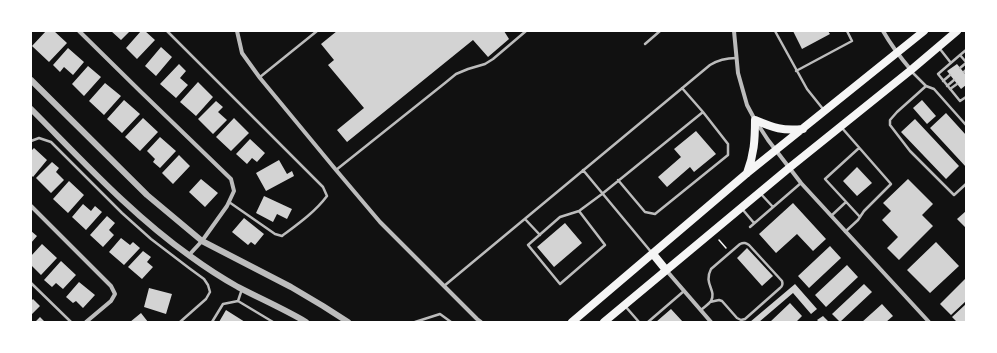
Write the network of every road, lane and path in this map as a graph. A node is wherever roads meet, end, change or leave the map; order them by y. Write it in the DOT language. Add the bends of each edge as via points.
graph roads {
  1 [pos="79,31"];
  2 [pos="167,31"];
  3 [pos="237,31"];
  4 [pos="317,31"];
  5 [pos="526,31"];
  6 [pos="660,31"];
  7 [pos="734,31"];
  8 [pos="775,31"];
  9 [pos="847,31"];
  10 [pos="883,31"];
  11 [pos="924,31"];
  12 [pos="957,31"];
  13 [pos="645,44"];
  14 [pos="938,47"];
  15 [pos="966,50"];
  16 [pos="897,53"];
  17 [pos="960,55"];
  18 [pos="736,58"];
  19 [pos="966,62"];
  20 [pos="951,63"];
  21 [pos="960,68"];
  22 [pos="911,70"];
  23 [pos="796,71"];
  24 [pos="950,75"];
  25 [pos="260,78"];
  26 [pos="31,80"];
  27 [pos="954,80"];
  28 [pos="943,81"];
  29 [pos="957,84"];
  30 [pos="926,86"];
  31 [pos="947,86"];
  32 [pos="682,88"];
  33 [pos="950,89"];
  34 [pos="966,97"];
  35 [pos="31,109"];
  36 [pos="703,112"];
  37 [pos="824,112"];
  38 [pos="755,120"];
  39 [pos="966,125"];
  40 [pos="840,126"];
  41 [pos="803,129"];
  42 [pos="31,141"];
  43 [pos="859,148"];
  44 [pos="775,150"];
  45 [pos="789,168"];
  46 [pos="336,170"];
  47 [pos="584,170"];
  48 [pos="746,174"];
  49 [pos="618,180"];
  50 [pos="801,183"];
  51 [pos="966,184"];
  52 [pos="760,192"];
  53 [pos="602,194"];
  54 [pos="229,202"];
  55 [pos="846,202"];
  56 [pos="31,206"];
  57 [pos="773,207"];
  58 [pos="741,208"];
  59 [pos="579,211"];
  60 [pos="831,216"];
  61 [pos="860,217"];
  62 [pos="525,219"];
  63 [pos="754,223"];
  64 [pos="750,227"];
  65 [pos="846,232"];
  66 [pos="540,235"];
  67 [pos="719,240"];
  68 [pos="202,241"];
  69 [pos="730,253"];
  70 [pos="652,254"];
  71 [pos="190,256"];
  72 [pos="666,270"];
  73 [pos="31,283"];
  74 [pos="444,286"];
  75 [pos="242,289"];
  76 [pos="684,291"];
  77 [pos="238,301"];
  78 [pos="710,302"];
  79 [pos="624,305"];
  80 [pos="701,310"];
  81 [pos="71,322"];
  82 [pos="86,322"];
  83 [pos="180,322"];
  84 [pos="212,322"];
  85 [pos="273,322"];
  86 [pos="306,322"];
  87 [pos="348,322"];
  88 [pos="415,322"];
  89 [pos="451,322"];
  90 [pos="481,322"];
  91 [pos="572,322"];
  92 [pos="604,322"];
  93 [pos="639,322"];
  94 [pos="648,322"];
  95 [pos="711,322"];
  96 [pos="929,322"];
  1 -- 54 [label="street" via="231,180 234,191"];
  2 -- 54 [label="lane" via="323,187 327,196 282,236 275,234"];
  3 -- 25 [label="street" via="242,53"];
  4 -- 25 [label="lane"];
  5 -- 46 [label="lane" via="485,64 456,74"];
  6 -- 13 [label="lane"];
  7 -- 18 [label="street"];
  8 -- 23 [label="lane"];
  9 -- 23 [label="lane" via="852,41"];
  10 -- 16 [label="street"];
  11 -- 16 [label="main road"];
  12 -- 14 [label="main road"];
  14 -- 20 [label="lane"];
  14 -- 22 [label="main road"];
  15 -- 17 [label="lane"];
  16 -- 22 [label="street"];
  16 -- 37 [label="main road"];
  17 -- 19 [label="lane"];
  17 -- 20 [label="lane"];
  18 -- 32 [label="lane" via="710,64"];
  18 -- 38 [label="street" via="747,105"];
  19 -- 21 [label="lane"];
  20 -- 28 [label="lane" via="938,74"];
  22 -- 30 [label="lane"];
  22 -- 40 [label="main road"];
  23 -- 37 [label="lane"];
  24 -- 28 [label="lane"];
  25 -- 46 [label="street"];
  26 -- 68 [label="street" via="147,195"];
  27 -- 31 [label="lane"];
  28 -- 31 [label="lane"];
  29 -- 33 [label="lane"];
  30 -- 39 [label="lane" via="934,89"];
  30 -- 51 [label="lane" via="897,112 890,120 890,125 910,151 954,195"];
  31 -- 33 [label="lane"];
  32 -- 36 [label="lane"];
  32 -- 47 [label="lane"];
  33 -- 34 [label="lane" via="960,101"];
  35 -- 71 [label="street" via="127,204"];
  36 -- 49 [label="lane"];
  36 -- 49 [label="lane" via="728,144 728,155 655,214 644,212"];
  37 -- 41 [label="main road"];
  38 -- 41 [label="main road" via="770,127"];
  38 -- 44 [label="street"];
  38 -- 48 [label="main road" via="753,152"];
  40 -- 43 [label="lane"];
  40 -- 45 [label="main road"];
  41 -- 44 [label="main road"];
  42 -- 83 [label="lane" via="39,138 51,142 151,239 204,279 210,292 206,299"];
  43 -- 55 [label="lane" via="825,179"];
  43 -- 61 [label="lane" via="891,184"];
  44 -- 45 [label="street"];
  44 -- 48 [label="main road"];
  45 -- 50 [label="street"];
  45 -- 52 [label="main road"];
  46 -- 74 [label="street" via="380,222"];
  47 -- 53 [label="lane"];
  47 -- 62 [label="lane"];
  48 -- 70 [label="main road"];
  49 -- 53 [label="lane"];
  50 -- 57 [label="lane"];
  50 -- 60 [label="street"];
  52 -- 57 [label="lane"];
  52 -- 58 [label="main road"];
  53 -- 59 [label="lane"];
  53 -- 70 [label="lane"];
  54 -- 68 [label="street"];
  55 -- 60 [label="lane"];
  55 -- 61 [label="lane"];
  56 -- 82 [label="street" via="111,286 115,294 111,301"];
  57 -- 63 [label="lane"];
  58 -- 63 [label="lane"];
  58 -- 72 [label="main road"];
  59 -- 66 [label="lane" via="560,217"];
  59 -- 66 [label="lane" via="605,245 560,284 528,245"];
  60 -- 65 [label="street"];
  61 -- 65 [label="lane"];
  62 -- 66 [label="lane"];
  62 -- 74 [label="lane"];
  63 -- 64 [label="lane"];
  65 -- 96 [label="street"];
  67 -- 69 [label="path"];
  68 -- 71 [label="street"];
  68 -- 87 [label="street" via="291,288"];
  69 -- 78 [label="lane" via="711,269 708,275 712,291"];
  69 -- 78 [label="lane" via="740,244 746,243 782,281 782,286 742,320 739,320 722,301"];
  70 -- 72 [label="main road"];
  70 -- 91 [label="main road"];
  71 -- 75 [label="street"];
  72 -- 76 [label="street"];
  72 -- 79 [label="main road"];
  73 -- 81 [label="lane"];
  74 -- 90 [label="street"];
  75 -- 77 [label="lane"];
  75 -- 86 [label="street"];
  76 -- 80 [label="street"];
  76 -- 94 [label="lane"];
  77 -- 84 [label="lane" via="222,304"];
  77 -- 85 [label="lane"];
  78 -- 80 [label="lane"];
  79 -- 92 [label="main road"];
  79 -- 93 [label="lane"];
  80 -- 95 [label="street"];
  88 -- 89 [label="lane" via="440,314"];
}
